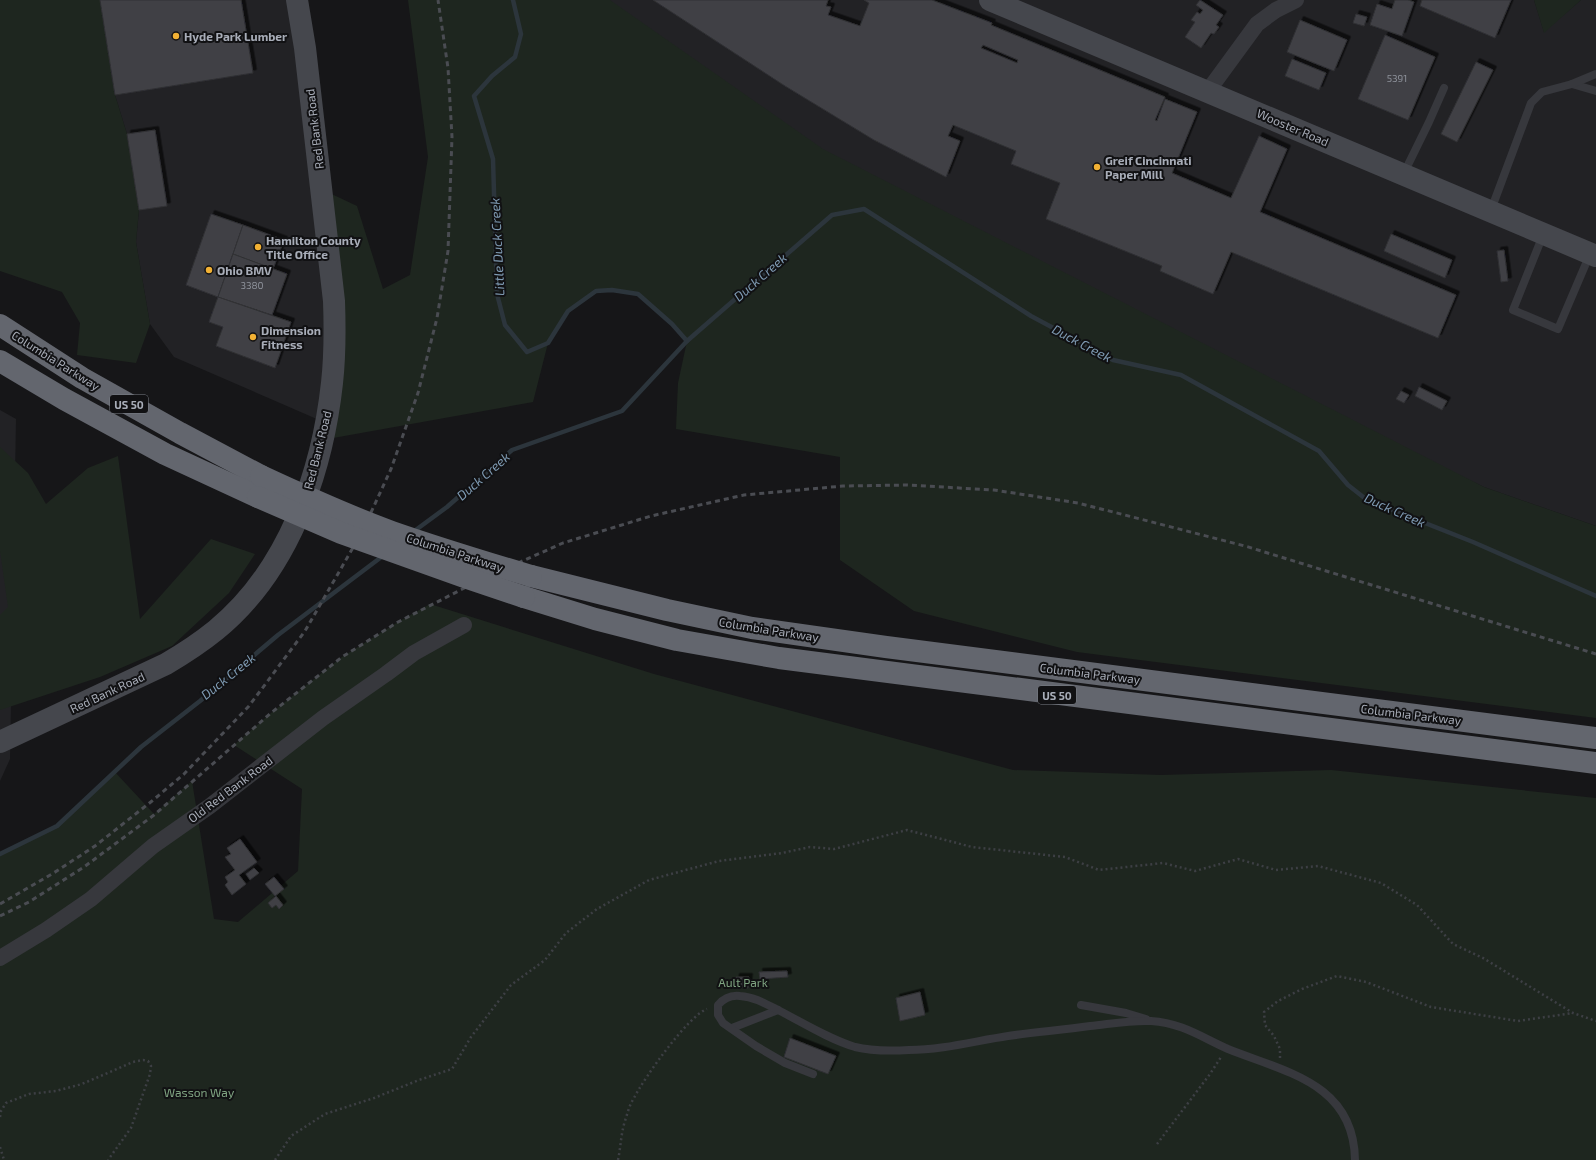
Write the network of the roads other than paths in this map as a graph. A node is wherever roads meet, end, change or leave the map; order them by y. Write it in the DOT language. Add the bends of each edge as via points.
graph roads {
  1 [pos="297,0"];
  2 [pos="990,0"];
  3 [pos="1296,0"];
  4 [pos="1596,74"];
  5 [pos="1572,84"];
  6 [pos="1444,88"];
  7 [pos="1208,91"];
  8 [pos="1596,91"];
  9 [pos="1403,174"];
  10 [pos="1490,211"];
  11 [pos="1543,234"];
  12 [pos="1593,254"];
  13 [pos="0,325"];
  14 [pos="0,361"];
  15 [pos="464,625"];
  16 [pos="1596,738"];
  17 [pos="0,742"];
  18 [pos="1596,763"];
  19 [pos="0,958"];
  20 [pos="1081,1005"];
  21 [pos="778,1010"];
  22 [pos="1151,1021"];
  23 [pos="732,1028"];
  24 [pos="813,1074"];
  25 [pos="1355,1160"];
  1 -- 17 [label="street, Red Bank Road" via="306,55 334,301 335,342 326,423 317,463 304,502 291,534 259,586 216,630 166,664"];
  2 -- 7 [label="street, Wooster Road"];
  3 -- 7 [label="street" via="1257,24"];
  4 -- 5 [label="lane"];
  5 -- 8 [label="lane"];
  5 -- 10 [label="lane" via="1542,92 1530,103"];
  6 -- 9 [label="lane"];
  7 -- 9 [label="street, Wooster Road"];
  9 -- 10 [label="street, Wooster Road"];
  10 -- 11 [label="street, Wooster Road"];
  11 -- 12 [label="street, Wooster Road"];
  11 -- 12 [label="lane" via="1513,310 1558,329"];
  13 -- 16 [label="highway, Columbia Parkway / US 50, bridge" via="82,378 261,476 392,532 531,576 752,628"];
  14 -- 18 [label="highway, Columbia Parkway / US 50, bridge" via="64,400 165,454 258,498 341,533 524,597 677,640 779,658"];
  15 -- 19 [label="street, Old Red Bank Road" via="414,653 323,718 225,801 153,846 91,899"];
  20 -- 22 [label="lane" via="1126,1013"];
  21 -- 22 [label="lane" via="836,1040 857,1047 880,1050 910,1050 1107,1024"];
  21 -- 23 [label="lane"];
  21 -- 23 [label="lane" via="765,1003 740,996 724,998 718,1004 718,1015 723,1023"];
  22 -- 25 [label="lane" via="1181,1026 1318,1086 1334,1101 1346,1119 1354,1142"];
  23 -- 24 [label="lane" via="785,1063"];
}
